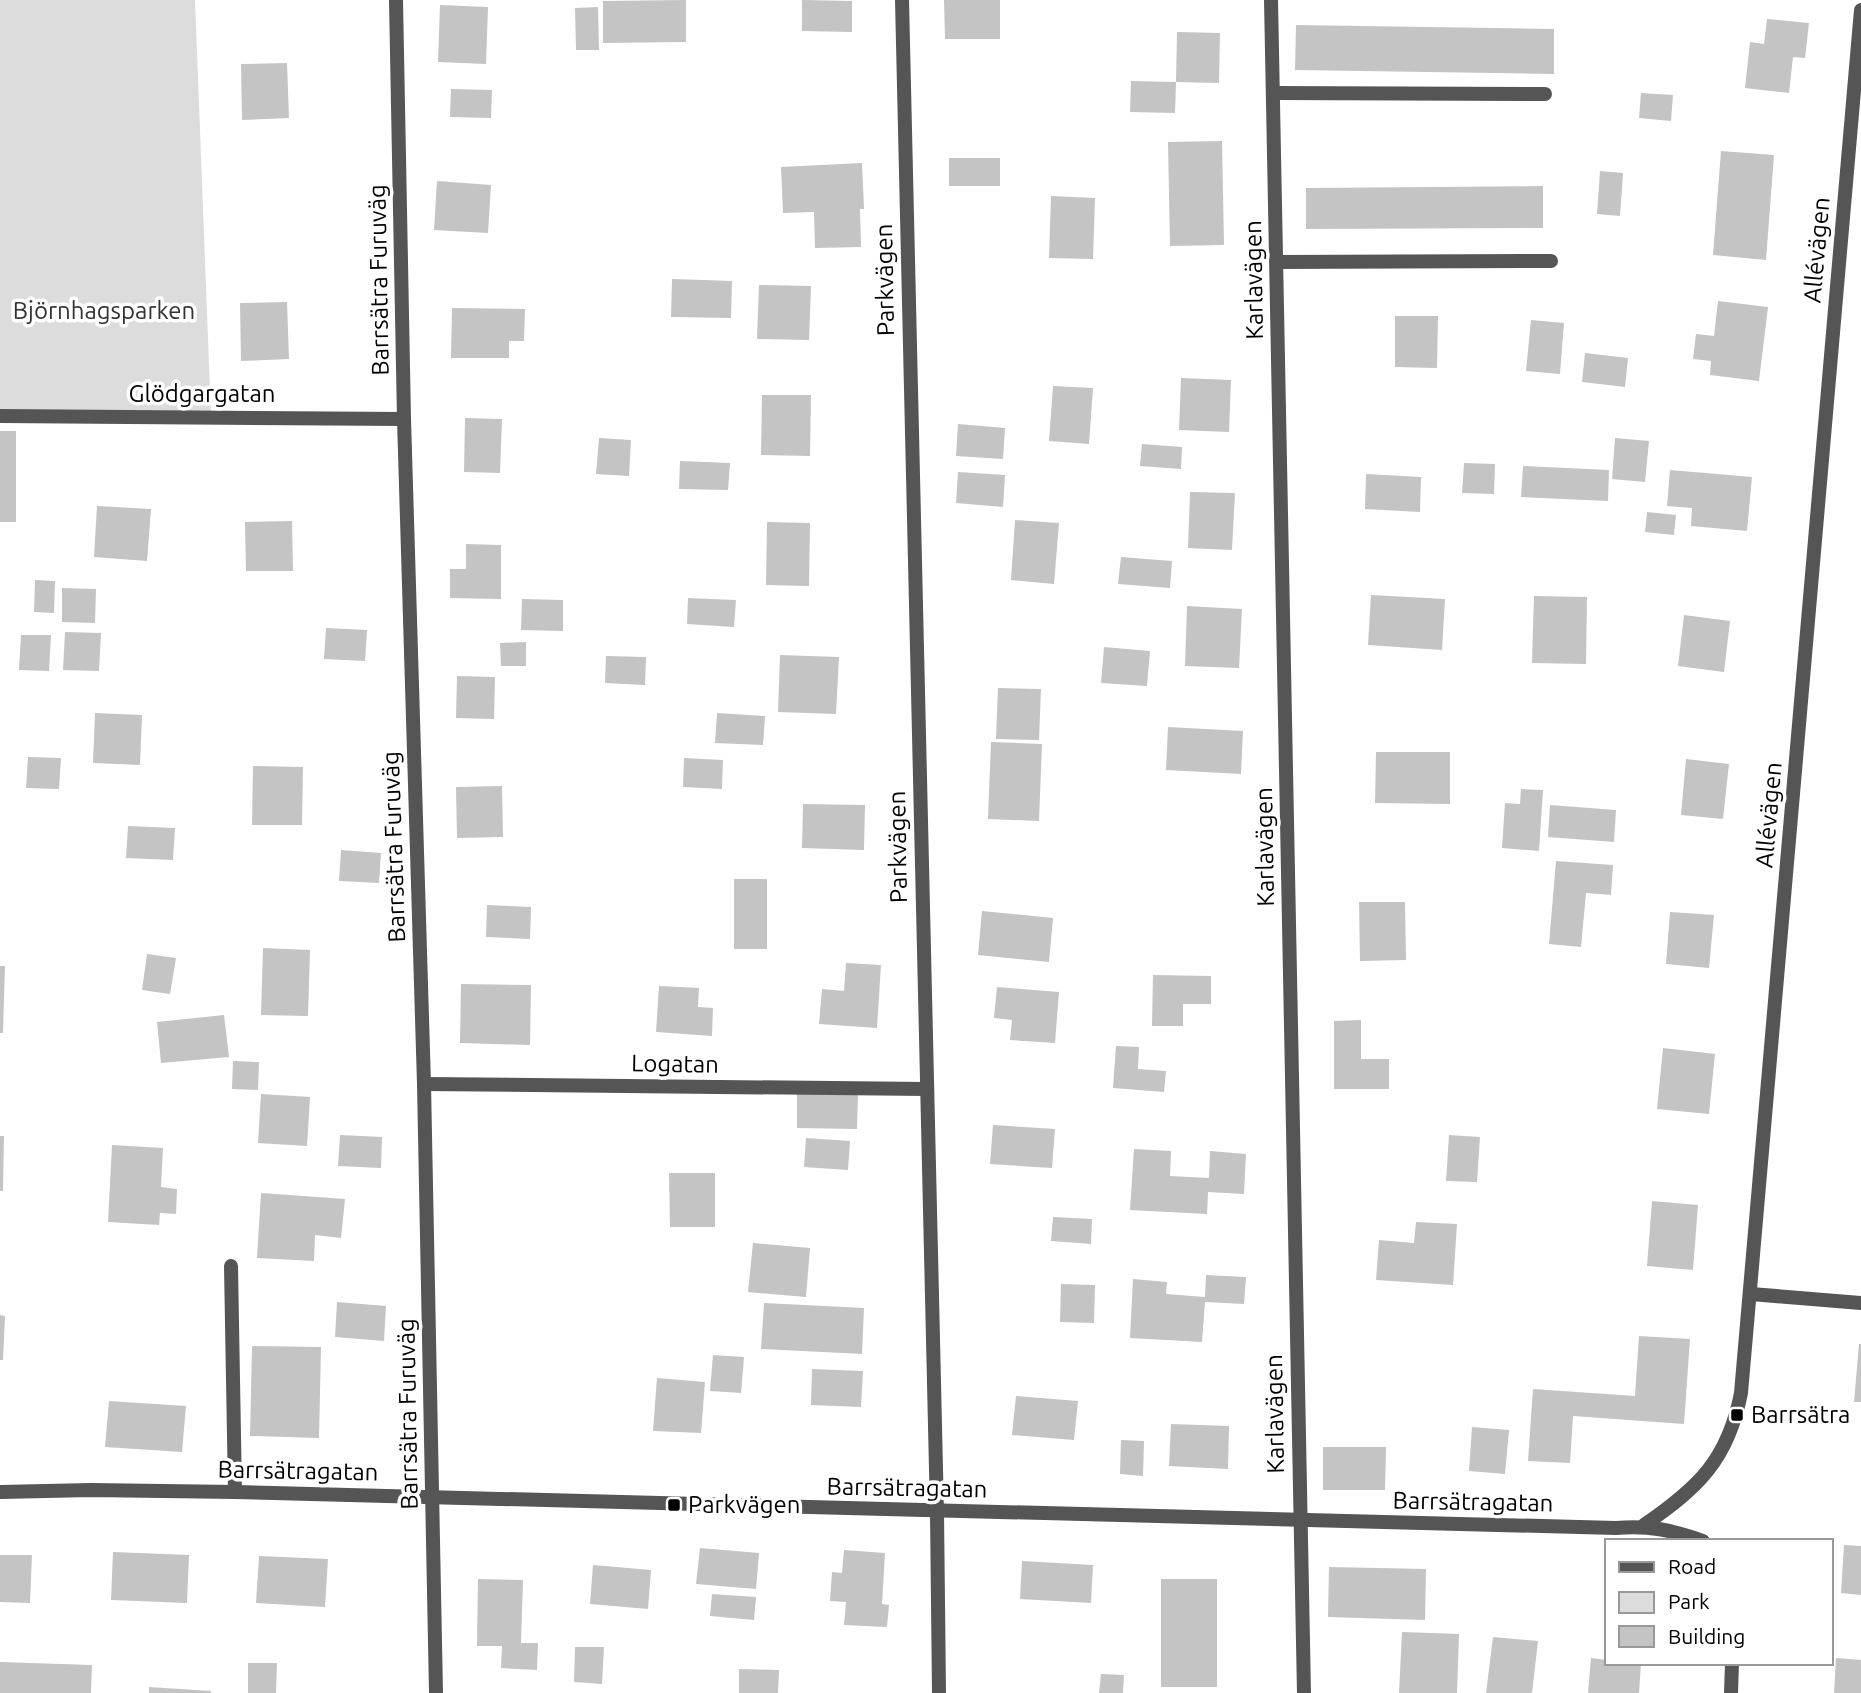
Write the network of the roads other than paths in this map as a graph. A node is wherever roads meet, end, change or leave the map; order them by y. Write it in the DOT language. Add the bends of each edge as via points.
graph roads {
  1 [pos="396,0"];
  2 [pos="902,0"];
  3 [pos="1271,0"];
  4 [pos="1861,10"];
  5 [pos="1273,93"];
  6 [pos="1545,93"];
  7 [pos="1855,138"];
  8 [pos="1551,261"];
  9 [pos="1277,262"];
  10 [pos="0,416"];
  11 [pos="404,419"];
  12 [pos="424,1084"];
  13 [pos="926,1089"];
  14 [pos="231,1266"];
  15 [pos="1751,1294"];
  16 [pos="1861,1303"];
  17 [pos="0,1492"];
  18 [pos="235,1492"];
  19 [pos="432,1497"];
  20 [pos="937,1512"];
  21 [pos="1300,1521"];
  22 [pos="1644,1525"];
  23 [pos="1697,1539"];
  24 [pos="1732,1665"];
  25 [pos="436,1693"];
  26 [pos="939,1693"];
  27 [pos="1304,1693"];
  28 [pos="1731,1693"];
  1 -- 11 [label="street, Barrsätra Furuväg"];
  2 -- 13 [label="street, Parkvägen"];
  3 -- 5 [label="street, Karlavägen"];
  4 -- 7 [label="street, Allévägen"];
  5 -- 6 [label="street"];
  5 -- 9 [label="street, Karlavägen"];
  7 -- 15 [label="street, Allévägen"];
  8 -- 9 [label="street"];
  9 -- 21 [label="street, Karlavägen"];
  10 -- 11 [label="street, Glödgargatan"];
  11 -- 12 [label="street, Barrsätra Furuväg"];
  12 -- 13 [label="street, Logatan"];
  12 -- 19 [label="street, Barrsätra Furuväg"];
  13 -- 20 [label="street, Parkvägen"];
  14 -- 18 [label="street"];
  15 -- 16 [label="street"];
  15 -- 22 [label="street, Allévägen" via="1741,1393 1728,1438 1713,1466 1691,1489"];
  17 -- 18 [label="street, Barrsätragatan"];
  18 -- 19 [label="street, Barrsätragatan"];
  19 -- 20 [label="street, Barrsätragatan"];
  19 -- 25 [label="street, Barrsätra Furuväg"];
  20 -- 21 [label="street, Barrsätragatan"];
  20 -- 26 [label="street, Parkvägen"];
  21 -- 22 [label="street, Barrsätragatan"];
  21 -- 27 [label="street, Karlavägen"];
  22 -- 23 [label="street"];
  24 -- 28 [label="street"];
}
